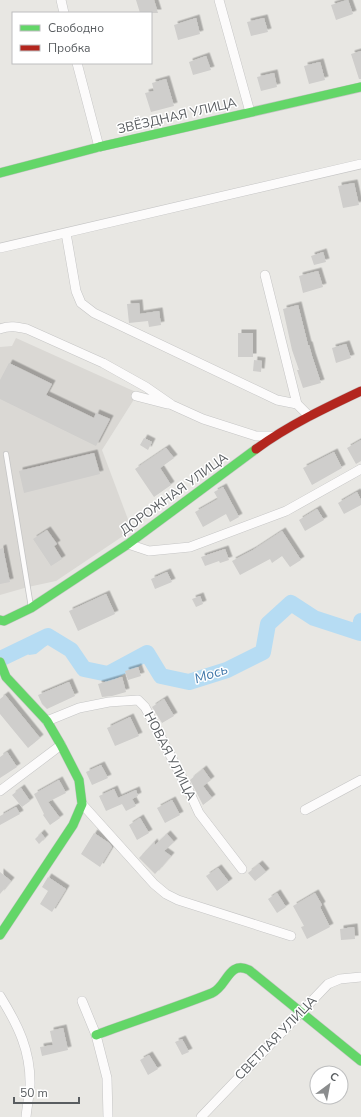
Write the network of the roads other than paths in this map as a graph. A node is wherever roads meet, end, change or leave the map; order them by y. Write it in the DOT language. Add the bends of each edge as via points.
graph roads {
  1 [pos="61,0"];
  2 [pos="219,0"];
  3 [pos="64,12"];
  4 [pos="77,64"];
  5 [pos="361,87"];
  6 [pos="250,112"];
  7 [pos="99,147"];
  8 [pos="361,164"];
  9 [pos="0,173"];
  10 [pos="66,233"];
  11 [pos="0,248"];
  12 [pos="265,275"];
  13 [pos="0,329"];
  14 [pos="361,391"];
  15 [pos="136,396"];
  16 [pos="297,404"];
  17 [pos="172,405"];
  18 [pos="309,416"];
  19 [pos="274,436"];
  20 [pos="6,454"];
  21 [pos="361,470"];
  22 [pos="128,544"];
  23 [pos="31,608"];
  24 [pos="1,622"];
  25 [pos="1,665"];
  26 [pos="47,721"];
  27 [pos="61,745"];
  28 [pos="361,780"];
  29 [pos="0,791"];
  30 [pos="82,804"];
  31 [pos="305,810"];
  32 [pos="242,869"];
  33 [pos="0,935"];
  34 [pos="291,936"];
  35 [pos="361,977"];
  36 [pos="0,996"];
  37 [pos="82,1001"];
  38 [pos="302,1012"];
  39 [pos="96,1035"];
  40 [pos="361,1061"];
  41 [pos="26,1117"];
  42 [pos="108,1117"];
  43 [pos="200,1117"];
  1 -- 3 [label="street"];
  2 -- 6 [label="street"];
  4 -- 7 [label="street"];
  5 -- 6 [label="street, ЗВЁЗДНАЯ УЛИЦА"];
  6 -- 7 [label="street, ЗВЁЗДНАЯ УЛИЦА"];
  7 -- 9 [label="street, ЗВЁЗДНАЯ УЛИЦА"];
  8 -- 10 [label="street"];
  10 -- 11 [label="street"];
  10 -- 16 [label="street" via="76,291 81,303 87,308 277,400"];
  12 -- 16 [label="street"];
  13 -- 17 [label="street" via="15,326 27,329 89,356 146,387"];
  14 -- 18 [label="street, ДОРОЖНАЯ УЛИЦА"];
  15 -- 17 [label="street"];
  16 -- 18 [label="street"];
  17 -- 19 [label="street" via="203,419 256,436"];
  18 -- 19 [label="street, ДОРОЖНАЯ УЛИЦА"];
  19 -- 22 [label="street, ДОРОЖНАЯ УЛИЦА"];
  20 -- 23 [label="lane"];
  21 -- 22 [label="street" via="286,511 190,547 149,551"];
  22 -- 23 [label="street, ДОРОЖНАЯ УЛИЦА"];
  23 -- 24 [label="street, ДОРОЖНАЯ УЛИЦА"];
  25 -- 26 [label="street" via="6,677"];
  26 -- 27 [label="street"];
  26 -- 32 [label="street, НОВАЯ УЛИЦА" via="79,708 138,700 145,707 199,813"];
  27 -- 29 [label="street"];
  27 -- 30 [label="street" via="78,780"];
  28 -- 31 [label="street"];
  30 -- 33 [label="street" via="73,825"];
  30 -- 34 [label="street" via="166,894"];
  35 -- 38 [label="street, СВЕТЛАЯ УЛИЦА" via="340,979 328,984"];
  36 -- 41 [label="street" via="20,1031 28,1057 30,1086"];
  37 -- 39 [label="street"];
  38 -- 39 [label="street" via="249,970 238,967 214,992"];
  38 -- 40 [label="street"];
  38 -- 43 [label="street, СВЕТЛАЯ УЛИЦА"];
  39 -- 42 [label="street" via="108,1078"];
}
